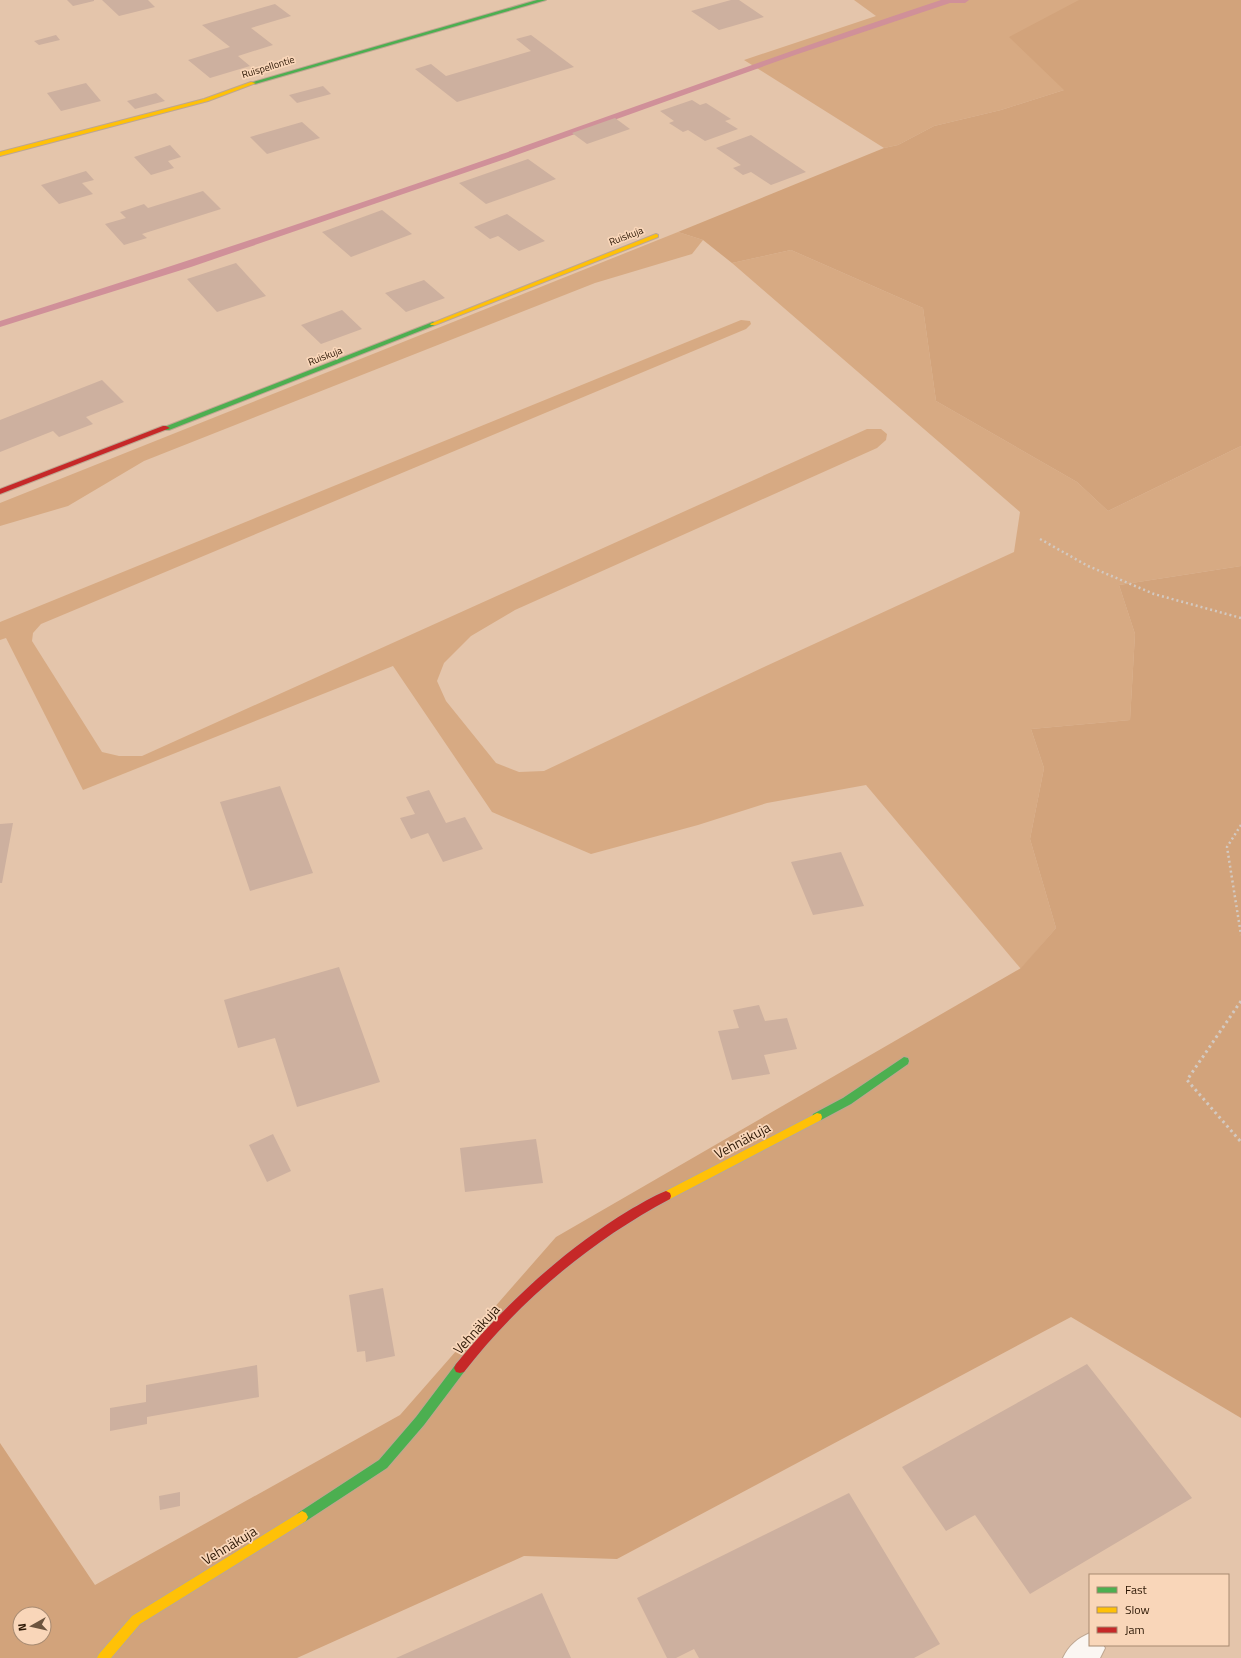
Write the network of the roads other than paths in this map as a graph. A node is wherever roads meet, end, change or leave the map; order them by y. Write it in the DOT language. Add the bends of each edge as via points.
graph roads {
  1 [pos="543,0"];
  2 [pos="0,154"];
  3 [pos="656,236"];
  4 [pos="0,492"];
  5 [pos="904,1061"];
  6 [pos="103,1658"];
  1 -- 2 [label="street, Ruispellontie" via="257,81 206,100"];
  3 -- 4 [label="street, Ruiskuja"];
  5 -- 6 [label="street, Vehnäkuja" via="847,1101 638,1210 603,1232 543,1280 477,1345 420,1421 383,1464 136,1620"];
}
